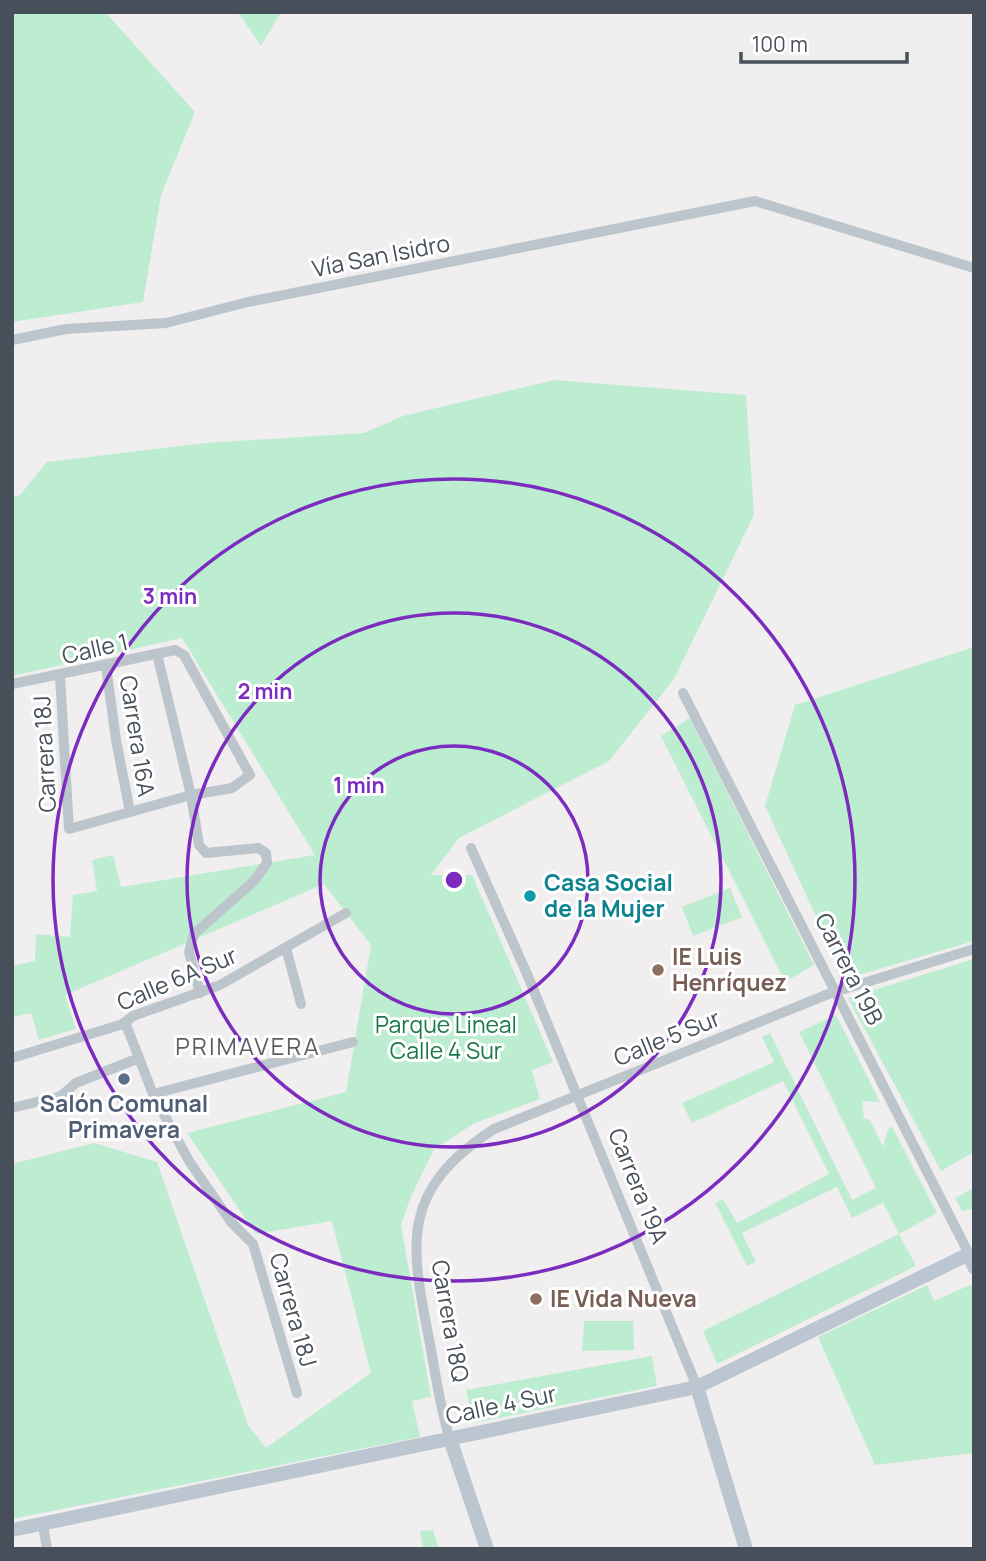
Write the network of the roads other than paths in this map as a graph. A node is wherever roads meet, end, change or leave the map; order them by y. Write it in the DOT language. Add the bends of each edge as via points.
graph roads {
  1 [pos="974,268"];
  2 [pos="12,340"];
  3 [pos="157,654"];
  4 [pos="106,666"];
  5 [pos="60,677"];
  6 [pos="12,684"];
  7 [pos="683,693"];
  8 [pos="191,795"];
  9 [pos="130,812"];
  10 [pos="471,848"];
  11 [pos="346,913"];
  12 [pos="286,948"];
  13 [pos="974,949"];
  14 [pos="835,992"];
  15 [pos="200,993"];
  16 [pos="301,1004"];
  17 [pos="125,1022"];
  18 [pos="353,1042"];
  19 [pos="12,1058"];
  20 [pos="139,1058"];
  21 [pos="153,1094"];
  22 [pos="576,1096"];
  23 [pos="12,1108"];
  24 [pos="418,1221"];
  25 [pos="972,1258"];
  26 [pos="697,1387"];
  27 [pos="297,1393"];
  28 [pos="450,1439"];
  29 [pos="43,1525"];
  30 [pos="12,1530"];
  31 [pos="47,1549"];
  32 [pos="487,1549"];
  33 [pos="746,1549"];
  1 -- 2 [label="street, Vía San Isidro" via="755,201 248,302 166,323 66,329"];
  3 -- 4 [label="street, Calle 1"];
  3 -- 8 [label="street"];
  3 -- 8 [label="street, Calle 1" via="175,650 184,655 250,775 232,788"];
  4 -- 5 [label="street, Calle 1"];
  4 -- 9 [label="street, Carrera 16A"];
  5 -- 6 [label="street, Calle 1"];
  5 -- 9 [label="street, Carrera 18J" via="69,828"];
  7 -- 14 [label="street, Carrera 19B"];
  8 -- 9 [label="street"];
  8 -- 15 [label="street" via="200,845 206,853 258,848 266,853 267,863 254,881 194,934 189,952"];
  10 -- 22 [label="street, Carrera 19A"];
  11 -- 12 [label="street, Calle 6A Sur"];
  12 -- 15 [label="street, Calle 6A Sur"];
  12 -- 16 [label="street"];
  13 -- 14 [label="street, Calle 5 Sur"];
  14 -- 22 [label="street, Calle 5 Sur"];
  14 -- 25 [label="street, Carrera 19B"];
  15 -- 17 [label="street, Calle 6A Sur"];
  17 -- 19 [label="street, Calle 6A Sur"];
  17 -- 20 [label="street, Carrera 18J"];
  18 -- 21 [label="street"];
  20 -- 21 [label="street, Carrera 18J"];
  20 -- 23 [label="street" via="76,1083 61,1096"];
  21 -- 27 [label="street, Carrera 18J" via="189,1161 231,1222 253,1244"];
  22 -- 24 [label="street, Calle 5 Sur" via="494,1129 462,1150 442,1169"];
  22 -- 26 [label="street, Carrera 19A"];
  24 -- 28 [label="street, Carrera 18Q" via="415,1255 422,1303"];
  25 -- 26 [label="main road, Calle 4 Sur"];
  26 -- 28 [label="main road, Calle 4 Sur"];
  26 -- 33 [label="main road, Carrera 19A"];
  28 -- 29 [label="main road, Calle 4 Sur"];
  28 -- 32 [label="main road, Carrera 18Q"];
  29 -- 30 [label="main road, Calle 4 Sur"];
  29 -- 31 [label="street"];
}
